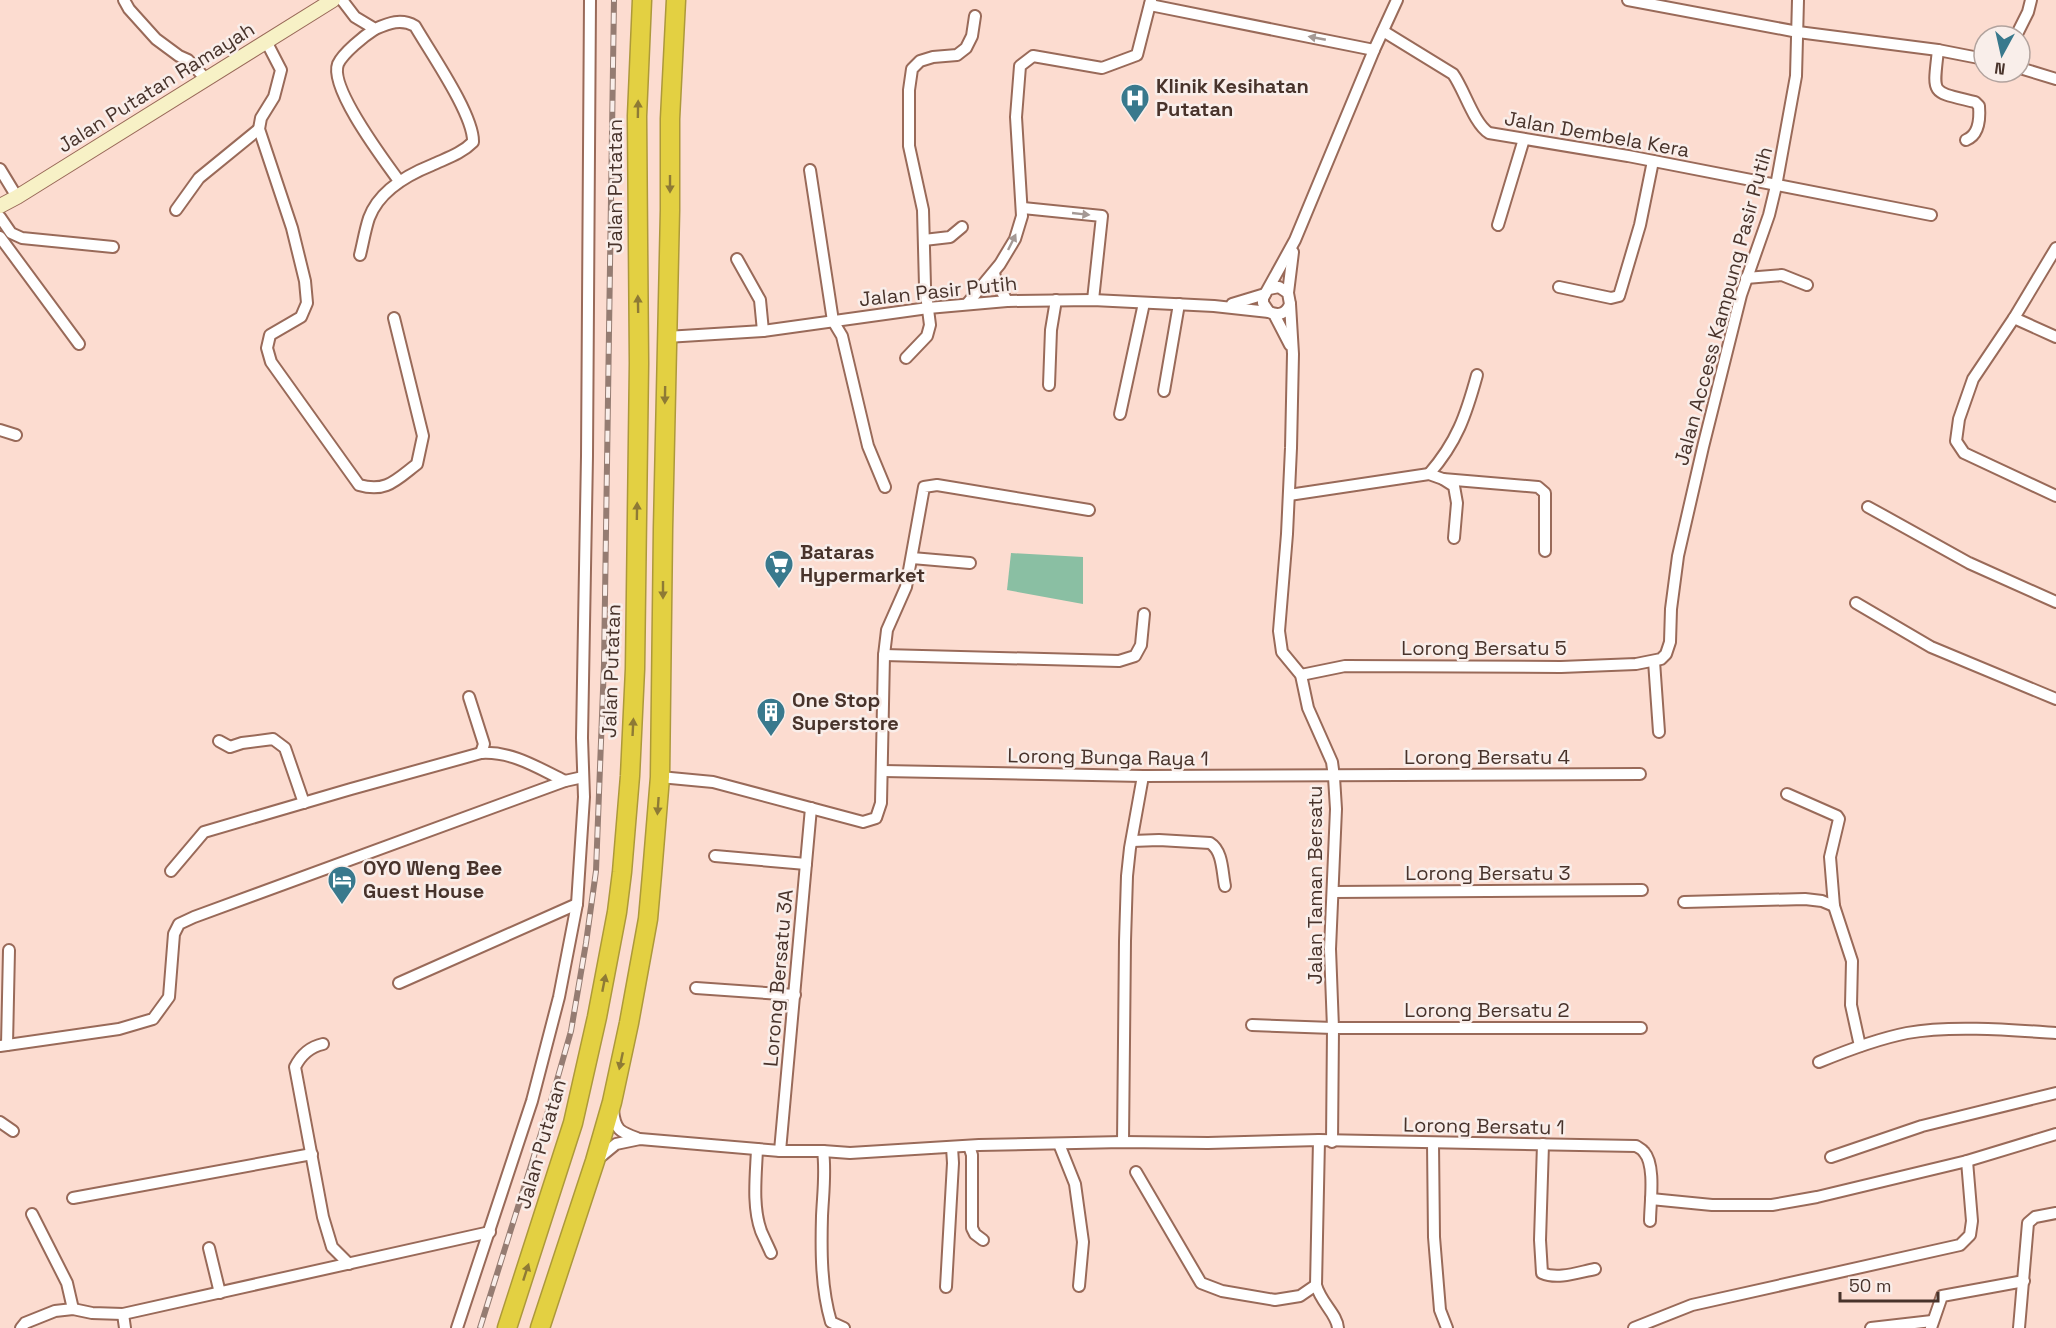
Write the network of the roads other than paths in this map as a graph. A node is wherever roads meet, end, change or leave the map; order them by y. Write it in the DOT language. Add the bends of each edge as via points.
graph roads {
  1 [pos="124,0"];
  2 [pos="333,0"];
  3 [pos="342,0"];
  4 [pos="590,0"];
  5 [pos="642,0"];
  6 [pos="676,0"];
  7 [pos="1397,0"];
  8 [pos="1628,0"];
  9 [pos="1798,0"];
  10 [pos="2031,0"];
  11 [pos="1150,3"];
  12 [pos="975,16"];
  13 [pos="2022,24"];
  14 [pos="375,29"];
  15 [pos="1383,31"];
  16 [pos="1798,32"];
  17 [pos="266,41"];
  18 [pos="1374,50"];
  19 [pos="1938,50"];
  20 [pos="1972,57"];
  21 [pos="2032,72"];
  22 [pos="206,79"];
  23 [pos="2056,79"];
  24 [pos="259,129"];
  25 [pos="1524,139"];
  26 [pos="1966,140"];
  27 [pos="1653,161"];
  28 [pos="0,169"];
  29 [pos="810,170"];
  30 [pos="399,181"];
  31 [pos="1776,186"];
  32 [pos="17,197"];
  33 [pos="0,206"];
  34 [pos="1023,208"];
  35 [pos="637,209"];
  36 [pos="176,210"];
  37 [pos="670,210"];
  38 [pos="1931,215"];
  39 [pos="0,217"];
  40 [pos="1498,225"];
  41 [pos="962,227"];
  42 [pos="0,237"];
  43 [pos="924,240"];
  44 [pos="1295,240"];
  45 [pos="113,247"];
  46 [pos="2056,248"];
  47 [pos="360,255"];
  48 [pos="737,259"];
  49 [pos="994,273"];
  50 [pos="1746,278"];
  51 [pos="1807,285"];
  52 [pos="1559,287"];
  53 [pos="1267,292"];
  54 [pos="1289,298"];
  55 [pos="1056,300"];
  56 [pos="1093,300"];
  57 [pos="1007,301"];
  58 [pos="1144,303"];
  59 [pos="967,304"];
  60 [pos="1179,304"];
  61 [pos="1214,306"];
  62 [pos="928,308"];
  63 [pos="1271,313"];
  64 [pos="394,318"];
  65 [pos="2014,318"];
  66 [pos="834,321"];
  67 [pos="763,331"];
  68 [pos="666,337"];
  69 [pos="2056,337"];
  70 [pos="79,344"];
  71 [pos="1293,354"];
  72 [pos="906,358"];
  73 [pos="639,363"];
  74 [pos="1477,375"];
  75 [pos="1049,385"];
  76 [pos="1164,391"];
  77 [pos="1120,414"];
  78 [pos="0,430"];
  79 [pos="16,435"];
  80 [pos="1429,474"];
  81 [pos="1443,479"];
  82 [pos="885,487"];
  83 [pos="1289,495"];
  84 [pos="2056,496"];
  85 [pos="1868,507"];
  86 [pos="1089,510"];
  87 [pos="1454,538"];
  88 [pos="1545,551"];
  89 [pos="912,558"];
  90 [pos="970,563"];
  91 [pos="2056,602"];
  92 [pos="1856,603"];
  93 [pos="1144,614"];
  94 [pos="1666,654"];
  95 [pos="884,655"];
  96 [pos="1654,661"];
  97 [pos="1301,675"];
  98 [pos="2055,696"];
  99 [pos="469,697"];
  100 [pos="1659,732"];
  101 [pos="219,741"];
  102 [pos="481,753"];
  103 [pos="883,771"];
  104 [pos="1640,774"];
  105 [pos="1143,776"];
  106 [pos="583,777"];
  107 [pos="660,777"];
  108 [pos="1334,777"];
  109 [pos="565,781"];
  110 [pos="1786,794"];
  111 [pos="304,802"];
  112 [pos="811,808"];
  113 [pos="1132,841"];
  114 [pos="715,856"];
  115 [pos="806,864"];
  116 [pos="171,871"];
  117 [pos="1225,886"];
  118 [pos="1642,890"];
  119 [pos="1333,892"];
  120 [pos="1684,902"];
  121 [pos="577,904"];
  122 [pos="1834,906"];
  123 [pos="9,950"];
  124 [pos="399,983"];
  125 [pos="696,988"];
  126 [pos="795,995"];
  127 [pos="597,1017"];
  128 [pos="629,1023"];
  129 [pos="1252,1025"];
  130 [pos="1334,1028"];
  131 [pos="1641,1028"];
  132 [pos="2056,1033"];
  133 [pos="323,1044"];
  134 [pos="4,1046"];
  135 [pos="1860,1046"];
  136 [pos="1819,1062"];
  137 [pos="2056,1093"];
  138 [pos="612,1102"];
  139 [pos="0,1122"];
  140 [pos="13,1131"];
  141 [pos="2056,1134"];
  142 [pos="640,1139"];
  143 [pos="1319,1140"];
  144 [pos="1123,1142"];
  145 [pos="1332,1142"];
  146 [pos="1433,1143"];
  147 [pos="1059,1144"];
  148 [pos="1543,1144"];
  149 [pos="969,1146"];
  150 [pos="952,1147"];
  151 [pos="757,1149"];
  152 [pos="780,1151"];
  153 [pos="823,1151"];
  154 [pos="312,1154"];
  155 [pos="1831,1157"];
  156 [pos="595,1161"];
  157 [pos="1967,1161"];
  158 [pos="1136,1172"];
  159 [pos="73,1198"];
  160 [pos="1651,1199"];
  161 [pos="2056,1213"];
  162 [pos="32,1214"];
  163 [pos="1650,1221"];
  164 [pos="490,1232"];
  165 [pos="982,1240"];
  166 [pos="210,1248"];
  167 [pos="771,1253"];
  168 [pos="349,1264"];
  169 [pos="1595,1269"];
  170 [pos="2024,1281"];
  171 [pos="1079,1286"];
  172 [pos="1316,1286"];
  173 [pos="946,1287"];
  174 [pos="220,1293"];
  175 [pos="74,1309"];
  176 [pos="123,1314"];
  177 [pos="1931,1325"];
  178 [pos="21,1328"];
  179 [pos="125,1328"];
  180 [pos="457,1328"];
  181 [pos="507,1328"];
  182 [pos="540,1328"];
  183 [pos="844,1328"];
  184 [pos="1338,1328"];
  185 [pos="1447,1328"];
  186 [pos="1634,1328"];
  187 [pos="1871,1328"];
  188 [pos="2019,1328"];
  1 -- 22 [label="street" via="156,39 188,60"];
  2 -- 17 [label="main road, Jalan Putatan Ramayah"];
  3 -- 14 [label="street" via="355,17"];
  4 -- 106 [label="street"];
  35 -- 5 [label="highway, Jalan Putatan, one-way"];
  6 -- 37 [label="highway, one-way"];
  7 -- 15 [label="street"];
  8 -- 16 [label="street"];
  9 -- 16 [label="street, Jalan Access Kampung Pasir Putih"];
  10 -- 13 [label="street"];
  18 -- 11 [label="street, one-way"];
  11 -- 34 [label="street" via="1137,55 1102,68 1033,56 1020,66 1016,117"];
  12 -- 43 [label="street" via="966,48 957,55 920,61 912,69 909,146 923,210"];
  14 -- 30 [label="street" via="339,62 336,72 341,92"];
  14 -- 30 [label="street" via="393,21 415,26 458,99 473,134 473,142 464,151"];
  15 -- 18 [label="street"];
  15 -- 25 [label="street, Jalan Dembela Kera" via="1453,74 1484,130"];
  16 -- 19 [label="street"];
  16 -- 31 [label="street, Jalan Access Kampung Pasir Putih" via="1796,76"];
  17 -- 22 [label="main road, Jalan Putatan Ramayah"];
  17 -- 24 [label="street" via="281,70"];
  18 -- 44 [label="street"];
  19 -- 20 [label="street"];
  19 -- 26 [label="street" via="1934,84 1937,90 1979,105 1976,132"];
  21 -- 23 [label="street"];
  22 -- 32 [label="main road, Jalan Putatan Ramayah"];
  24 -- 36 [label="street" via="199,178"];
  24 -- 64 [label="street" via="291,228 307,303 301,317 270,335 267,348 271,362 359,485 372,488 387,486 417,464 423,436"];
  25 -- 27 [label="street, Jalan Dembela Kera"];
  25 -- 40 [label="street"];
  27 -- 31 [label="street, Jalan Dembela Kera"];
  27 -- 52 [label="street" via="1640,225 1619,296 1611,298"];
  28 -- 32 [label="street"];
  29 -- 66 [label="street"];
  30 -- 47 [label="street" via="369,217"];
  31 -- 38 [label="street, Jalan Dembela Kera"];
  31 -- 50 [label="street, Jalan Access Kampung Pasir Putih"];
  32 -- 33 [label="main road, Jalan Putatan Ramayah"];
  49 -- 34 [label="street, one-way" via="1015,239"];
  34 -- 56 [label="street, one-way" via="1102,216"];
  35 -- 37 [label="highway"];
  73 -- 35 [label="highway, Jalan Putatan, one-way"];
  37 -- 68 [label="highway"];
  39 -- 45 [label="street" via="12,233 22,238"];
  41 -- 43 [label="street" via="950,237"];
  42 -- 70 [label="street"];
  43 -- 62 [label="street"];
  44 -- 53 [label="street"];
  44 -- 54 [label="street, Jalan Taman Bersatu"];
  46 -- 65 [label="street"];
  48 -- 67 [label="street" via="760,300"];
  49 -- 57 [label="street"];
  49 -- 59 [label="street"];
  50 -- 51 [label="street" via="1782,275"];
  50 -- 94 [label="street, Jalan Access Kampung Pasir Putih" via="1678,556"];
  53 -- 54 [label="street" via="1279,287"];
  53 -- 61 [label="street, Jalan Pasir Putih" via="1238,303"];
  53 -- 63 [label="street" via="1263,303"];
  54 -- 63 [label="street" via="1284,312"];
  54 -- 71 [label="street, Jalan Taman Bersatu"];
  55 -- 56 [label="street, Jalan Pasir Putih"];
  55 -- 57 [label="street, Jalan Pasir Putih"];
  55 -- 75 [label="street"];
  56 -- 58 [label="street, Jalan Pasir Putih"];
  57 -- 59 [label="street, Jalan Pasir Putih"];
  58 -- 60 [label="street, Jalan Pasir Putih"];
  58 -- 77 [label="street"];
  59 -- 62 [label="street, Jalan Pasir Putih"];
  60 -- 61 [label="street, Jalan Pasir Putih"];
  60 -- 76 [label="street"];
  61 -- 63 [label="street, Jalan Pasir Putih"];
  62 -- 66 [label="street, Jalan Pasir Putih"];
  62 -- 72 [label="street" via="927,336"];
  63 -- 71 [label="street, Jalan Taman Bersatu"];
  65 -- 69 [label="street"];
  65 -- 84 [label="street" via="1973,379 1956,441 1964,453"];
  66 -- 67 [label="street, Jalan Pasir Putih"];
  66 -- 82 [label="street" via="842,336 868,446"];
  67 -- 68 [label="street, Jalan Pasir Putih"];
  68 -- 73 [label="highway"];
  68 -- 107 [label="highway, one-way"];
  71 -- 83 [label="street, Jalan Taman Bersatu"];
  127 -- 73 [label="highway, Jalan Putatan, one-way" via="617,912 630,776"];
  74 -- 80 [label="street" via="1460,429"];
  78 -- 79 [label="street"];
  80 -- 81 [label="street"];
  80 -- 83 [label="street"];
  81 -- 87 [label="street" via="1454,486"];
  81 -- 88 [label="street" via="1538,487 1545,493"];
  83 -- 97 [label="street, Jalan Taman Bersatu" via="1279,631 1282,652"];
  85 -- 91 [label="street" via="1969,563"];
  86 -- 89 [label="street" via="937,485 924,487"];
  89 -- 90 [label="street"];
  89 -- 95 [label="street" via="906,587 887,630"];
  92 -- 98 [label="street" via="1931,647"];
  93 -- 95 [label="street" via="1141,645 1135,656 1119,661"];
  94 -- 96 [label="street, Lorong Bersatu 5"];
  95 -- 103 [label="street"];
  96 -- 97 [label="street, Lorong Bersatu 5" via="1561,667 1345,666"];
  96 -- 100 [label="street"];
  97 -- 108 [label="street, Jalan Taman Bersatu" via="1308,708 1332,762"];
  99 -- 102 [label="street" via="484,744"];
  101 -- 111 [label="street" via="230,747 273,739 285,748"];
  102 -- 109 [label="street" via="497,752 523,760"];
  102 -- 111 [label="street"];
  103 -- 105 [label="street, Lorong Bunga Raya 1"];
  103 -- 112 [label="street" via="876,818 863,822"];
  104 -- 108 [label="street, Lorong Bersatu 4"];
  105 -- 108 [label="street, Lorong Bunga Raya 1"];
  105 -- 113 [label="street"];
  106 -- 109 [label="street"];
  106 -- 121 [label="street"];
  107 -- 112 [label="street" via="713,782"];
  107 -- 128 [label="highway, one-way" via="648,919"];
  108 -- 119 [label="street, Jalan Taman Bersatu"];
  109 -- 134 [label="street" via="179,924 174,934 169,997 153,1019 119,1029"];
  110 -- 122 [label="street" via="1839,819 1830,857"];
  111 -- 116 [label="street" via="204,832"];
  112 -- 115 [label="street, Lorong Bersatu 3A"];
  113 -- 117 [label="street" via="1210,843 1219,854"];
  113 -- 144 [label="street" via="1125,931"];
  114 -- 115 [label="street"];
  115 -- 126 [label="street, Lorong Bersatu 3A"];
  118 -- 119 [label="street, Lorong Bersatu 3"];
  119 -- 130 [label="street, Jalan Taman Bersatu" via="1330,949"];
  120 -- 122 [label="street" via="1805,899"];
  121 -- 124 [label="street"];
  121 -- 164 [label="street" via="560,997"];
  122 -- 135 [label="street" via="1852,961 1851,1005"];
  123 -- 134 [label="street"];
  125 -- 126 [label="street"];
  126 -- 152 [label="street, Lorong Bersatu 3A"];
  127 -- 128 [label="highway"];
  181 -- 127 [label="highway, Jalan Putatan, one-way" via="570,1134"];
  128 -- 138 [label="highway, one-way"];
  129 -- 130 [label="street, Lorong Bersatu 2"];
  130 -- 131 [label="street, Lorong Bersatu 2"];
  130 -- 145 [label="street, Jalan Taman Bersatu"];
  132 -- 135 [label="street" via="1952,1030 1908,1033"];
  133 -- 154 [label="street" via="300,1057 295,1068"];
  135 -- 136 [label="street"];
  137 -- 155 [label="street" via="1922,1126"];
  138 -- 142 [label="street" via="616,1126"];
  138 -- 156 [label="highway"];
  139 -- 140 [label="street"];
  141 -- 157 [label="street"];
  142 -- 151 [label="street, Lorong Bersatu 1"];
  142 -- 156 [label="street" via="616,1144"];
  143 -- 144 [label="street, Lorong Bersatu 1"];
  143 -- 145 [label="street, Lorong Bersatu 1"];
  143 -- 172 [label="street"];
  144 -- 147 [label="street, Lorong Bersatu 1"];
  145 -- 146 [label="street, Lorong Bersatu 1"];
  146 -- 148 [label="street, Lorong Bersatu 1"];
  146 -- 185 [label="street" via="1434,1237 1440,1310"];
  147 -- 149 [label="street, Lorong Bersatu 1"];
  147 -- 171 [label="street" via="1075,1184 1082,1230"];
  148 -- 160 [label="street, Lorong Bersatu 1" via="1636,1146 1645,1152 1650,1167"];
  148 -- 169 [label="street" via="1542,1273 1559,1276"];
  149 -- 150 [label="street, Lorong Bersatu 1"];
  149 -- 165 [label="street" via="972,1228"];
  150 -- 153 [label="street, Lorong Bersatu 1"];
  150 -- 173 [label="street"];
  151 -- 152 [label="street, Lorong Bersatu 1"];
  151 -- 167 [label="street" via="758,1219"];
  152 -- 153 [label="street, Lorong Bersatu 1"];
  153 -- 183 [label="street" via="823,1281 831,1322"];
  154 -- 159 [label="street"];
  154 -- 168 [label="street" via="332,1247"];
  156 -- 182 [label="highway"];
  157 -- 160 [label="street" via="1772,1205"];
  157 -- 186 [label="street" via="1972,1221 1970,1235 1960,1245 1692,1305"];
  158 -- 172 [label="street" via="1201,1283 1222,1291 1275,1300 1300,1296"];
  160 -- 163 [label="street"];
  161 -- 170 [label="street" via="2035,1217 2028,1223"];
  162 -- 175 [label="street" via="67,1283"];
  164 -- 168 [label="street"];
  164 -- 180 [label="street"];
  166 -- 174 [label="street"];
  168 -- 174 [label="street"];
  170 -- 177 [label="street" via="1942,1296"];
  170 -- 188 [label="street"];
  172 -- 184 [label="street"];
  174 -- 176 [label="street"];
  175 -- 176 [label="street"];
  175 -- 178 [label="street" via="56,1311"];
  176 -- 179 [label="street"];
  177 -- 187 [label="street"];
}
